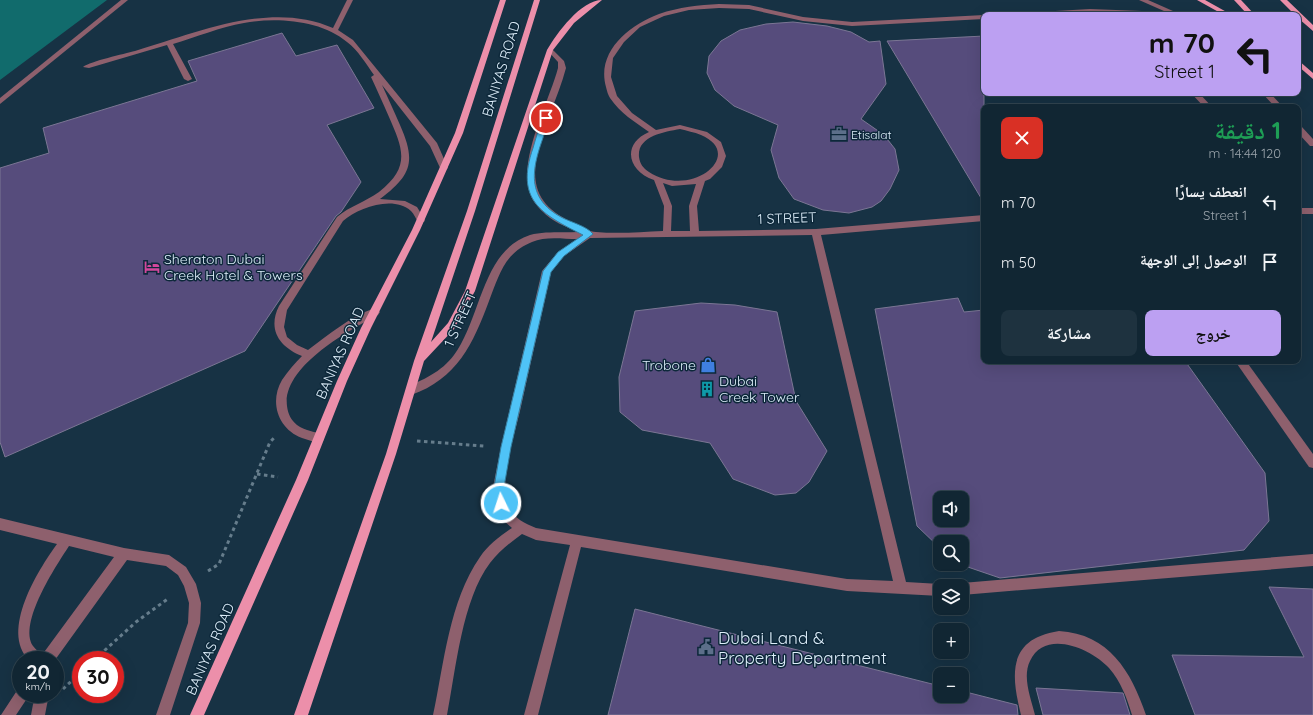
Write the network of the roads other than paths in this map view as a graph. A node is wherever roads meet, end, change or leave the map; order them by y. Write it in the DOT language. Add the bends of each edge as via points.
graph roads {
  1 [pos="125,0"];
  2 [pos="350,0"];
  3 [pos="503,0"];
  4 [pos="537,0"];
  5 [pos="599,0"];
  6 [pos="1142,0"];
  7 [pos="1200,0"];
  8 [pos="1237,0"];
  9 [pos="1283,0"];
  10 [pos="1071,12"];
  11 [pos="1123,12"];
  12 [pos="1171,12"];
  13 [pos="1223,12"];
  14 [pos="1249,12"];
  15 [pos="1295,12"];
  16 [pos="981,17"];
  17 [pos="1301,17"];
  18 [pos="1313,29"];
  19 [pos="335,30"];
  20 [pos="169,42"];
  21 [pos="550,50"];
  22 [pos="370,64"];
  23 [pos="1301,66"];
  24 [pos="87,67"];
  25 [pos="1313,77"];
  26 [pos="188,79"];
  27 [pos="1198,96"];
  28 [pos="1269,96"];
  29 [pos="0,102"];
  30 [pos="1205,104"];
  31 [pos="1276,104"];
  32 [pos="1301,131"];
  33 [pos="654,132"];
  34 [pos="1313,144"];
  35 [pos="444,168"];
  36 [pos="658,180"];
  37 [pos="701,180"];
  38 [pos="368,203"];
  39 [pos="1301,211"];
  40 [pos="1313,211"];
  41 [pos="981,218"];
  42 [pos="421,220"];
  43 [pos="816,232"];
  44 [pos="590,234"];
  45 [pos="667,234"];
  46 [pos="695,234"];
  47 [pos="374,312"];
  48 [pos="310,354"];
  49 [pos="420,360"];
  50 [pos="1242,364"];
  51 [pos="411,391"];
  52 [pos="319,438"];
  53 [pos="1313,463"];
  54 [pos="0,524"];
  55 [pos="521,528"];
  56 [pos="67,540"];
  57 [pos="577,541"];
  58 [pos="124,554"];
  59 [pos="1313,560"];
  60 [pos="901,588"];
  61 [pos="969,588"];
  62 [pos="933,590"];
  63 [pos="24,651"];
  64 [pos="54,651"];
  65 [pos="17,703"];
  66 [pos="40,703"];
  67 [pos="8,715"];
  68 [pos="38,715"];
  69 [pos="162,715"];
  70 [pos="197,715"];
  71 [pos="301,715"];
  72 [pos="440,715"];
  73 [pos="531,715"];
  74 [pos="1028,715"];
  75 [pos="1139,715"];
  1 -- 29 [label="street"];
  2 -- 19 [label="street"];
  3 -- 35 [label="main road, BANIYAS ROAD" via="459,133"];
  4 -- 49 [label="main road, BANIYAS ROAD" via="471,211"];
  5 -- 21 [label="main road" via="573,20"];
  6 -- 12 [label="street"];
  7 -- 13 [label="main road"];
  8 -- 14 [label="main road"];
  9 -- 15 [label="main road"];
  10 -- 11 [label="street"];
  16 -- 33 [label="street" via="852,24 804,19 749,7 719,6 689,8 662,15 638,26 621,41 610,58 607,77 614,97 629,115"];
  17 -- 18 [label="main road"];
  19 -- 20 [label="street" via="311,23 255,19"];
  19 -- 22 [label="street" via="351,41"];
  20 -- 24 [label="street"];
  20 -- 26 [label="street"];
  21 -- 44 [label="street, 1 STREET" via="561,61 562,68 532,161 530,185 544,208 557,218"];
  21 -- 49 [label="main road" via="470,291 451,326"];
  22 -- 35 [label="street" via="434,145"];
  22 -- 38 [label="street" via="404,143 406,154 404,167 396,180"];
  23 -- 25 [label="main road"];
  27 -- 30 [label="street"];
  28 -- 31 [label="street"];
  32 -- 34 [label="street"];
  33 -- 36 [label="street" via="643,138 636,146 635,156 638,166"];
  33 -- 37 [label="street" via="680,127 705,133 715,140 722,153 720,167"];
  35 -- 42 [label="main road, BANIYAS ROAD"];
  36 -- 37 [label="street" via="672,184 687,184"];
  36 -- 45 [label="street" via="668,206"];
  37 -- 46 [label="street" via="693,206"];
  38 -- 42 [label="street" via="402,203 414,209"];
  38 -- 48 [label="street" via="340,219 282,309 278,325 283,339 295,349"];
  39 -- 40 [label="street"];
  41 -- 43 [label="street, 1 STREET"];
  42 -- 47 [label="main road, BANIYAS ROAD"];
  43 -- 46 [label="street, 1 STREET"];
  43 -- 60 [label="street"];
  44 -- 45 [label="street, 1 STREET"];
  44 -- 51 [label="street, 1 STREET" via="532,238 509,252 495,272 464,349 455,362 442,374"];
  44 -- 55 [label="street" via="561,254 547,271 499,487 501,503 508,517"];
  45 -- 46 [label="street, 1 STREET"];
  47 -- 48 [label="street" via="341,331"];
  47 -- 52 [label="main road, BANIYAS ROAD"];
  48 -- 52 [label="street" via="295,370 283,389 281,408 287,423 300,434"];
  49 -- 51 [label="main road, BANIYAS ROAD"];
  50 -- 53 [label="street"];
  51 -- 71 [label="main road, BANIYAS ROAD"];
  52 -- 70 [label="main road, BANIYAS ROAD"];
  54 -- 56 [label="street"];
  55 -- 57 [label="street" via="536,534"];
  55 -- 72 [label="street" via="501,542 488,556 471,584 463,608"];
  56 -- 58 [label="street"];
  56 -- 63 [label="street" via="29,591 20,610 16,628 19,645"];
  57 -- 60 [label="street" via="847,585"];
  57 -- 73 [label="street"];
  58 -- 64 [label="street"];
  58 -- 69 [label="street" via="169,561 182,571 190,584 195,603 194,623"];
  59 -- 61 [label="street"];
  60 -- 62 [label="street"];
  65 -- 67 [label="street"];
  66 -- 68 [label="street"];
  74 -- 75 [label="street" via="1020,678 1023,661 1031,647 1044,640 1061,637 1079,640 1097,650 1113,664 1126,681"];
}
